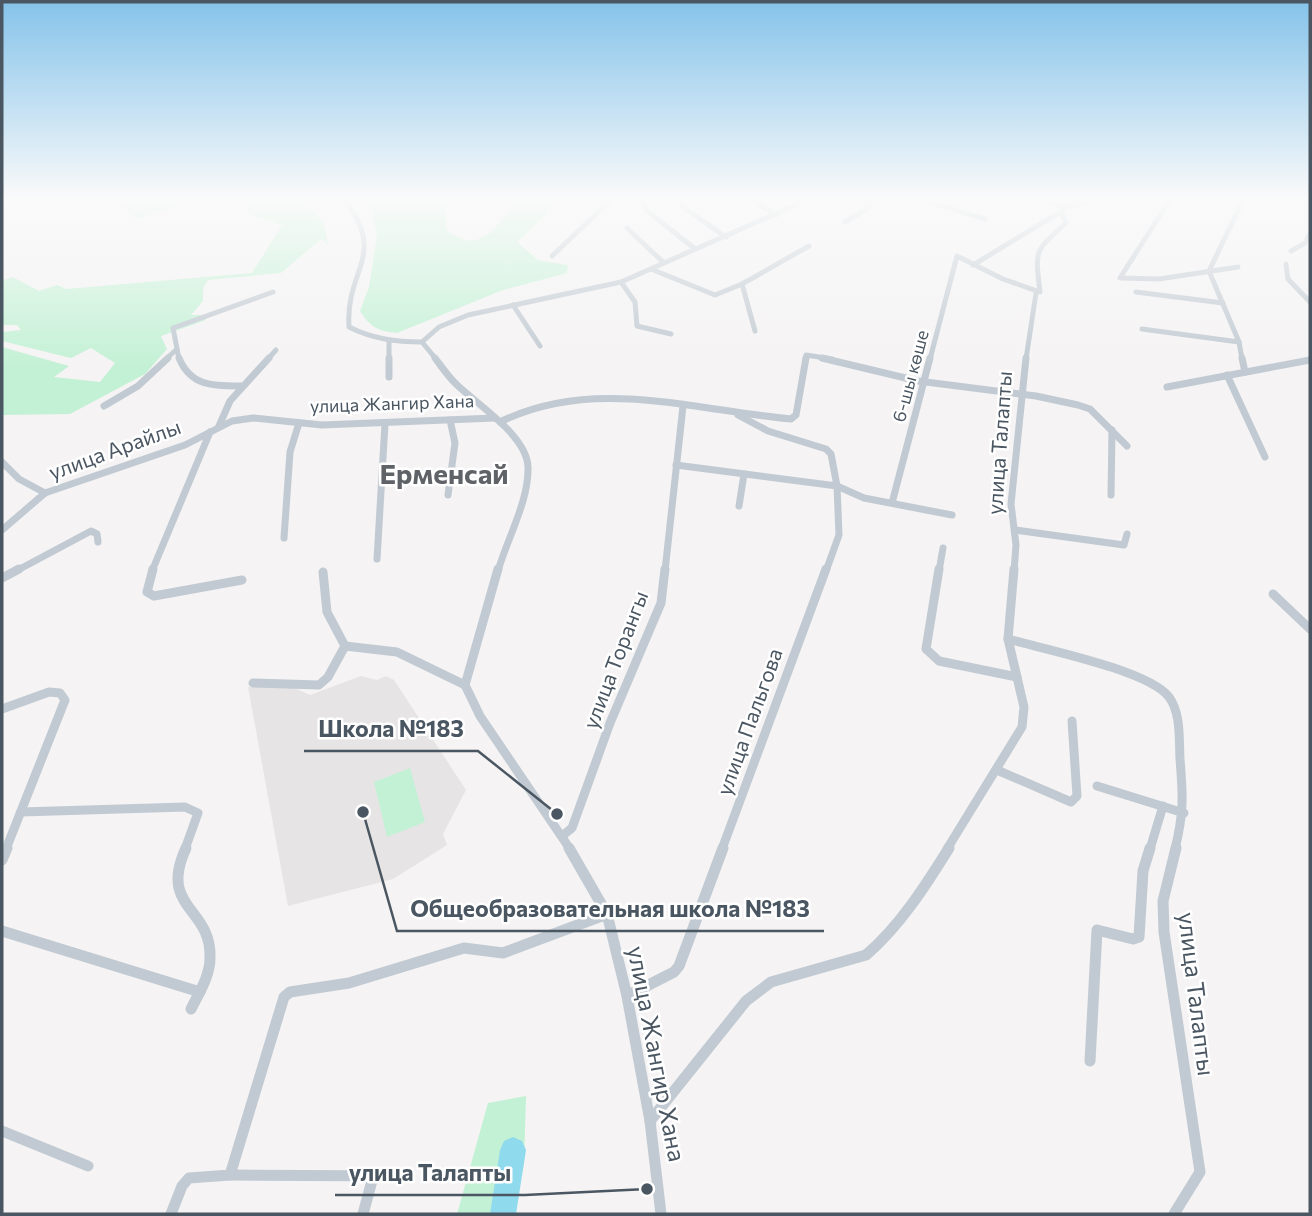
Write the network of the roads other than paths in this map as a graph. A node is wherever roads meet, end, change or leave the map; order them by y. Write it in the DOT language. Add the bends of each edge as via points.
graph roads {
  1 [pos="364,255"];
  2 [pos="655,255"];
  3 [pos="681,255"];
  4 [pos="793,255"];
  5 [pos="989,255"];
  6 [pos="1036,255"];
  7 [pos="1135,255"];
  8 [pos="1217,255"];
  9 [pos="664,263"];
  10 [pos="1286,264"];
  11 [pos="973,265"];
  12 [pos="1238,267"];
  13 [pos="651,269"];
  14 [pos="1209,271"];
  15 [pos="621,282"];
  16 [pos="741,284"];
  17 [pos="273,292"];
  18 [pos="1038,292"];
  19 [pos="1136,292"];
  20 [pos="1310,302"];
  21 [pos="1223,303"];
  22 [pos="513,304"];
  23 [pos="1142,329"];
  24 [pos="755,331"];
  25 [pos="671,334"];
  26 [pos="389,342"];
  27 [pos="422,342"];
  28 [pos="1239,342"];
  29 [pos="540,346"];
  30 [pos="176,350"];
  31 [pos="276,350"];
  32 [pos="1310,360"];
  33 [pos="1245,372"];
  34 [pos="1227,376"];
  35 [pos="389,377"];
  36 [pos="924,381"];
  37 [pos="242,386"];
  38 [pos="1167,387"];
  39 [pos="1020,395"];
  40 [pos="104,405"];
  41 [pos="683,406"];
  42 [pos="733,412"];
  43 [pos="450,420"];
  44 [pos="497,420"];
  45 [pos="299,423"];
  46 [pos="385,424"];
  47 [pos="219,426"];
  48 [pos="1111,427"];
  49 [pos="210,432"];
  50 [pos="1127,446"];
  51 [pos="1265,457"];
  52 [pos="2,462"];
  53 [pos="676,466"];
  54 [pos="744,474"];
  55 [pos="837,486"];
  56 [pos="45,493"];
  57 [pos="448,495"];
  58 [pos="1111,495"];
  59 [pos="892,503"];
  60 [pos="739,506"];
  61 [pos="952,514"];
  62 [pos="2,530"];
  63 [pos="1015,530"];
  64 [pos="1127,534"];
  65 [pos="284,538"];
  66 [pos="98,542"];
  67 [pos="943,548"];
  68 [pos="376,559"];
  69 [pos="323,572"];
  70 [pos="2,578"];
  71 [pos="242,580"];
  72 [pos="1273,594"];
  73 [pos="1310,629"];
  74 [pos="1008,639"];
  75 [pos="345,646"];
  76 [pos="1017,677"];
  77 [pos="253,683"];
  78 [pos="465,685"];
  79 [pos="2,709"];
  80 [pos="1072,721"];
  81 [pos="997,770"];
  82 [pos="1097,786"];
  83 [pos="1163,806"];
  84 [pos="21,813"];
  85 [pos="1184,813"];
  86 [pos="562,836"];
  87 [pos="2,860"];
  88 [pos="607,914"];
  89 [pos="2,931"];
  90 [pos="200,992"];
  91 [pos="627,996"];
  92 [pos="191,1009"];
  93 [pos="1090,1060"];
  94 [pos="650,1121"];
  95 [pos="2,1131"];
  96 [pos="88,1166"];
  97 [pos="230,1175"];
  98 [pos="409,1176"];
  99 [pos="373,1177"];
  100 [pos="171,1214"];
  101 [pos="363,1214"];
  102 [pos="662,1214"];
  103 [pos="1174,1214"];
  1 -- 26 [label="street" via="349,303 349,327"];
  2 -- 9 [label="street"];
  3 -- 9 [label="street"];
  4 -- 16 [label="street"];
  5 -- 11 [label="street"];
  6 -- 18 [label="street, улица Талапты"];
  7 -- 14 [label="street" via="1120,278 1134,281"];
  8 -- 14 [label="street"];
  9 -- 13 [label="street"];
  10 -- 20 [label="street" via="1288,279"];
  11 -- 18 [label="street"];
  11 -- 36 [label="street, 6-шы көше" via="957,256"];
  12 -- 14 [label="street"];
  13 -- 15 [label="street"];
  13 -- 16 [label="street" via="715,295"];
  14 -- 21 [label="street"];
  15 -- 22 [label="street"];
  15 -- 25 [label="street" via="640,311 638,326"];
  16 -- 24 [label="street"];
  17 -- 30 [label="street" via="178,325 173,328"];
  18 -- 39 [label="street, улица Талапты"];
  19 -- 21 [label="street"];
  21 -- 28 [label="street"];
  22 -- 27 [label="street" via="452,320"];
  22 -- 29 [label="street"];
  23 -- 28 [label="street"];
  26 -- 27 [label="street"];
  26 -- 35 [label="street"];
  27 -- 44 [label="street, улица Жангир Хана" via="454,382"];
  28 -- 33 [label="street"];
  30 -- 37 [label="street" via="189,379 200,384"];
  30 -- 40 [label="street" via="138,386"];
  31 -- 37 [label="street"];
  32 -- 33 [label="street"];
  33 -- 34 [label="street"];
  34 -- 38 [label="street"];
  34 -- 51 [label="street"];
  36 -- 39 [label="street"];
  36 -- 42 [label="street" via="806,355 796,415 791,419"];
  36 -- 59 [label="street, 6-шы көше"];
  37 -- 47 [label="street"];
  39 -- 48 [label="street" via="1090,409"];
  39 -- 63 [label="street, улица Талапты" via="1011,504"];
  41 -- 42 [label="street"];
  41 -- 44 [label="street" via="565,397"];
  41 -- 53 [label="street, улица Торангы"];
  42 -- 55 [label="street, улица Пальгова" via="768,431 826,449"];
  43 -- 44 [label="street, улица Жангир Хана"];
  43 -- 46 [label="street, улица Жангир Хана"];
  43 -- 57 [label="street" via="455,443"];
  44 -- 78 [label="street, улица Жангир Хана" via="523,450 527,485"];
  45 -- 46 [label="street, улица Жангир Хана"];
  45 -- 47 [label="street, улица Жангир Хана" via="253,418"];
  45 -- 65 [label="street" via="290,452"];
  46 -- 68 [label="street"];
  47 -- 49 [label="street, улица Жангир Хана"];
  48 -- 50 [label="street"];
  48 -- 58 [label="street"];
  49 -- 56 [label="street, улица Арайлы" via="132,466"];
  49 -- 71 [label="street" via="147,592 154,596"];
  52 -- 56 [label="street" via="19,479"];
  53 -- 54 [label="street"];
  53 -- 86 [label="street, улица Торангы" via="660,603 572,828"];
  54 -- 55 [label="street"];
  54 -- 60 [label="street"];
  55 -- 59 [label="street"];
  55 -- 91 [label="street, улица Пальгова" via="839,535 679,966"];
  56 -- 62 [label="street, улица Арайлы"];
  59 -- 61 [label="street"];
  63 -- 64 [label="street" via="1124,545"];
  63 -- 74 [label="street, улица Талапты"];
  66 -- 70 [label="street" via="91,531 82,534"];
  67 -- 76 [label="street" via="926,649 939,661"];
  69 -- 75 [label="street" via="327,612"];
  72 -- 73 [label="street"];
  74 -- 76 [label="street, улица Талапты"];
  74 -- 85 [label="street, улица Талапты" via="1100,663 1159,687 1170,698 1178,721"];
  75 -- 77 [label="street" via="319,685"];
  75 -- 78 [label="street" via="397,652"];
  76 -- 81 [label="street, улица Талапты" via="1024,707 1021,727"];
  78 -- 86 [label="street, улица Жангир Хана" via="480,716"];
  79 -- 84 [label="street" via="49,692 60,693 65,700"];
  80 -- 81 [label="street" via="1077,796 1071,802"];
  81 -- 94 [label="street, улица Талапты" via="926,886 878,945 866,955 771,982 746,1001"];
  82 -- 83 [label="street"];
  83 -- 85 [label="street"];
  83 -- 93 [label="street" via="1143,871 1139,937 1097,930"];
  84 -- 87 [label="street"];
  84 -- 90 [label="street" via="185,807 198,813 176,878 177,892 211,940 212,958"];
  85 -- 103 [label="street, улица Талапты" via="1163,901 1164,932 1200,1172"];
  86 -- 88 [label="street, улица Жангир Хана"];
  88 -- 91 [label="street, улица Жангир Хана"];
  88 -- 97 [label="street" via="503,953 464,948 349,983 290,992 284,997"];
  89 -- 90 [label="street"];
  90 -- 92 [label="street"];
  91 -- 94 [label="street, улица Жангир Хана"];
  94 -- 102 [label="street, улица Жангир Хана"];
  95 -- 96 [label="street"];
  97 -- 99 [label="street"];
  97 -- 100 [label="street" via="189,1178"];
  98 -- 99 [label="street"];
  99 -- 101 [label="street"];
}
